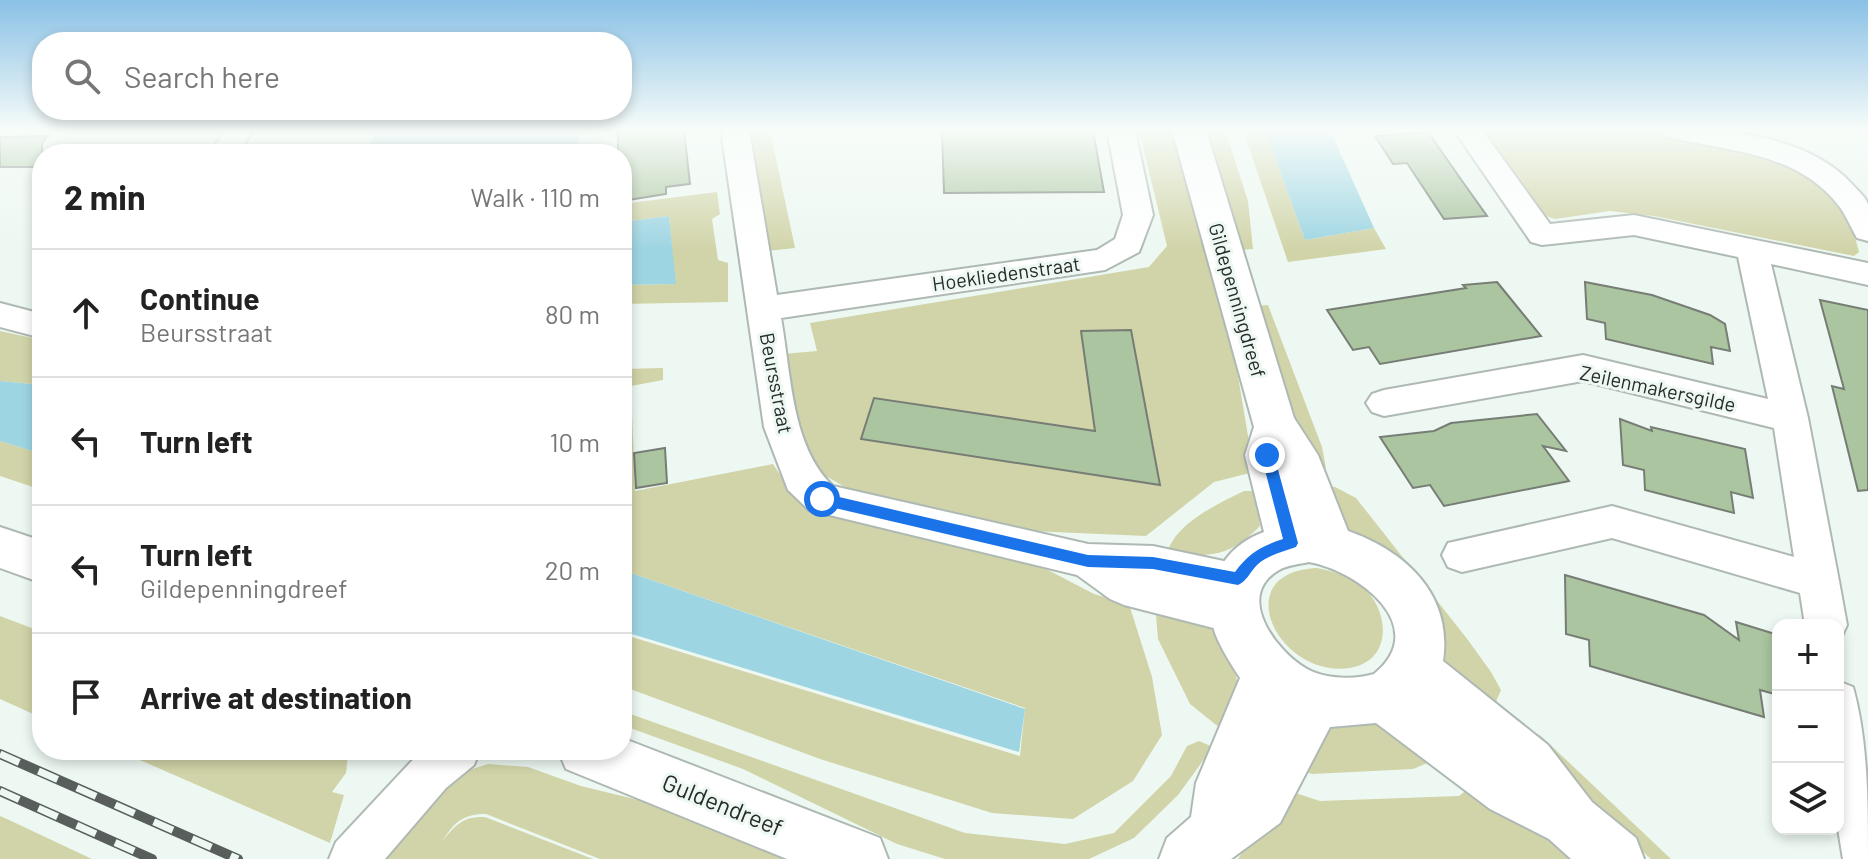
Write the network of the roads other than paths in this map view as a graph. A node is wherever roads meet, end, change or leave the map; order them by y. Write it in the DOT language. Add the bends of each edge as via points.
graph roads {
  1 [pos="741,170"];
  2 [pos="1129,170"];
  3 [pos="1201,170"];
  4 [pos="1496,170"];
  5 [pos="1817,170"];
  6 [pos="1868,231"];
  7 [pos="1752,250"];
  8 [pos="1868,274"];
  9 [pos="763,309"];
  10 [pos="0,315"];
  11 [pos="32,323"];
  12 [pos="1384,403"];
  13 [pos="1790,418"];
  14 [pos="1310,544"];
  15 [pos="0,547"];
  16 [pos="1462,555"];
  17 [pos="32,558"];
  18 [pos="1819,581"];
  19 [pos="1236,597"];
  20 [pos="1825,619"];
  21 [pos="1268,674"];
  22 [pos="1400,684"];
  23 [pos="1316,700"];
  24 [pos="1844,734"];
  25 [pos="445,760"];
  26 [pos="610,760"];
  27 [pos="1202,846"];
  28 [pos="353,859"];
  29 [pos="859,859"];
  30 [pos="1615,859"];
  31 [pos="1867,859"];
  1 -- 9 [label="street, Beursstraat"];
  2 -- 9 [label="street, Hoekliedenstraat" via="1138,215 1128,245 1105,259"];
  3 -- 14 [label="street, Gildepenningdreef" via="1274,424 1267,455"];
  4 -- 7 [label="street" via="1542,235 1634,225"];
  5 -- 6 [label="street" via="1844,188"];
  7 -- 8 [label="street"];
  7 -- 13 [label="street"];
  9 -- 19 [label="street, Beursstraat" via="782,427 801,479 822,499 1088,561 1124,587"];
  10 -- 11 [label="street"];
  12 -- 13 [label="street, Zeilenmakersgilde" via="1583,368"];
  13 -- 18 [label="street"];
  14 -- 19 [label="street" via="1268,550 1250,562"];
  14 -- 22 [label="street" via="1357,554 1404,593 1417,619 1421,646"];
  15 -- 17 [label="street"];
  16 -- 18 [label="street" via="1612,522"];
  18 -- 20 [label="street"];
  19 -- 21 [label="street" via="1245,646"];
  21 -- 23 [label="street"];
  21 -- 27 [label="street"];
  22 -- 23 [label="street" via="1352,705"];
  22 -- 30 [label="street" via="1510,789 1572,822"];
  23 -- 27 [label="street" via="1260,803"];
  24 -- 31 [label="street"];
  25 -- 28 [label="street"];
  26 -- 29 [label="street, Guldendreef"];
}
